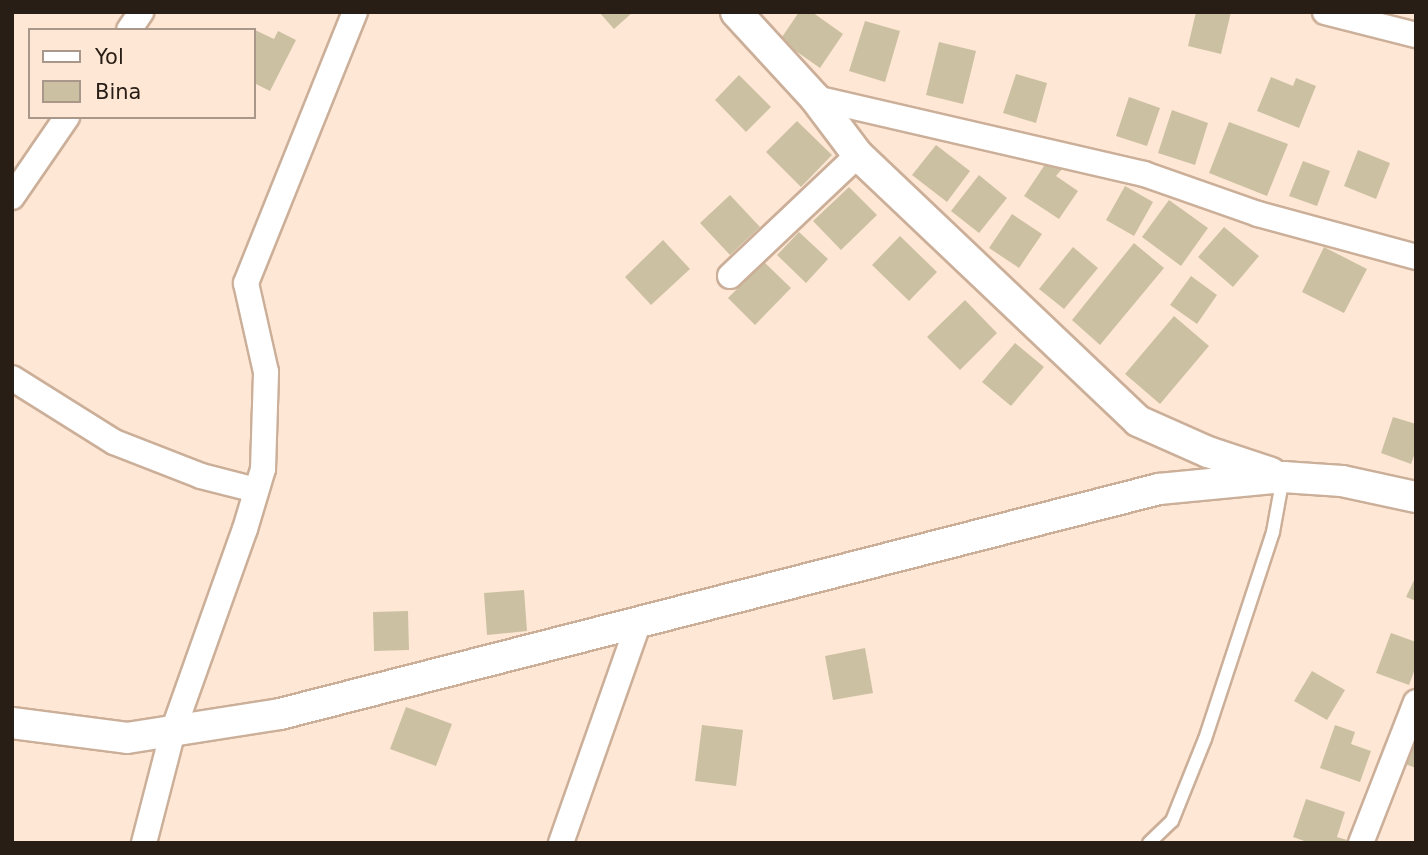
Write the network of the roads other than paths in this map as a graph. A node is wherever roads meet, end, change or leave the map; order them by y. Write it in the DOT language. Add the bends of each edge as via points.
graph roads {
  1 [pos="141,12"];
  2 [pos="355,12"];
  3 [pos="736,12"];
  4 [pos="1340,14"];
  5 [pos="130,28"];
  6 [pos="1416,35"];
  7 [pos="815,99"];
  8 [pos="66,119"];
  9 [pos="858,155"];
  10 [pos="12,197"];
  11 [pos="1416,257"];
  12 [pos="730,275"];
  13 [pos="12,378"];
  14 [pos="1283,477"];
  15 [pos="256,490"];
  16 [pos="1416,497"];
  17 [pos="639,622"];
  18 [pos="1416,702"];
  19 [pos="12,723"];
  20 [pos="173,731"];
  21 [pos="144,843"];
  22 [pos="561,843"];
  23 [pos="1149,843"];
  24 [pos="1361,843"];
  1 -- 5 [label="street"];
  2 -- 15 [label="street" via="246,283 266,372 262,469"];
  3 -- 7 [label="street"];
  4 -- 6 [label="street"];
  7 -- 9 [label="street"];
  7 -- 11 [label="street" via="1144,174 1258,214"];
  8 -- 10 [label="street"];
  9 -- 12 [label="street"];
  9 -- 14 [label="street" via="1138,421 1208,452"];
  13 -- 15 [label="street" via="114,442 201,476"];
  14 -- 16 [label="street" via="1342,481"];
  14 -- 17 [label="street" via="1159,489"];
  14 -- 23 [label="lane" via="1273,532 1205,739 1172,821"];
  15 -- 20 [label="street"];
  17 -- 20 [label="street" via="280,714"];
  17 -- 22 [label="street"];
  18 -- 24 [label="street"];
  19 -- 20 [label="street" via="127,738"];
  20 -- 21 [label="street"];
}
